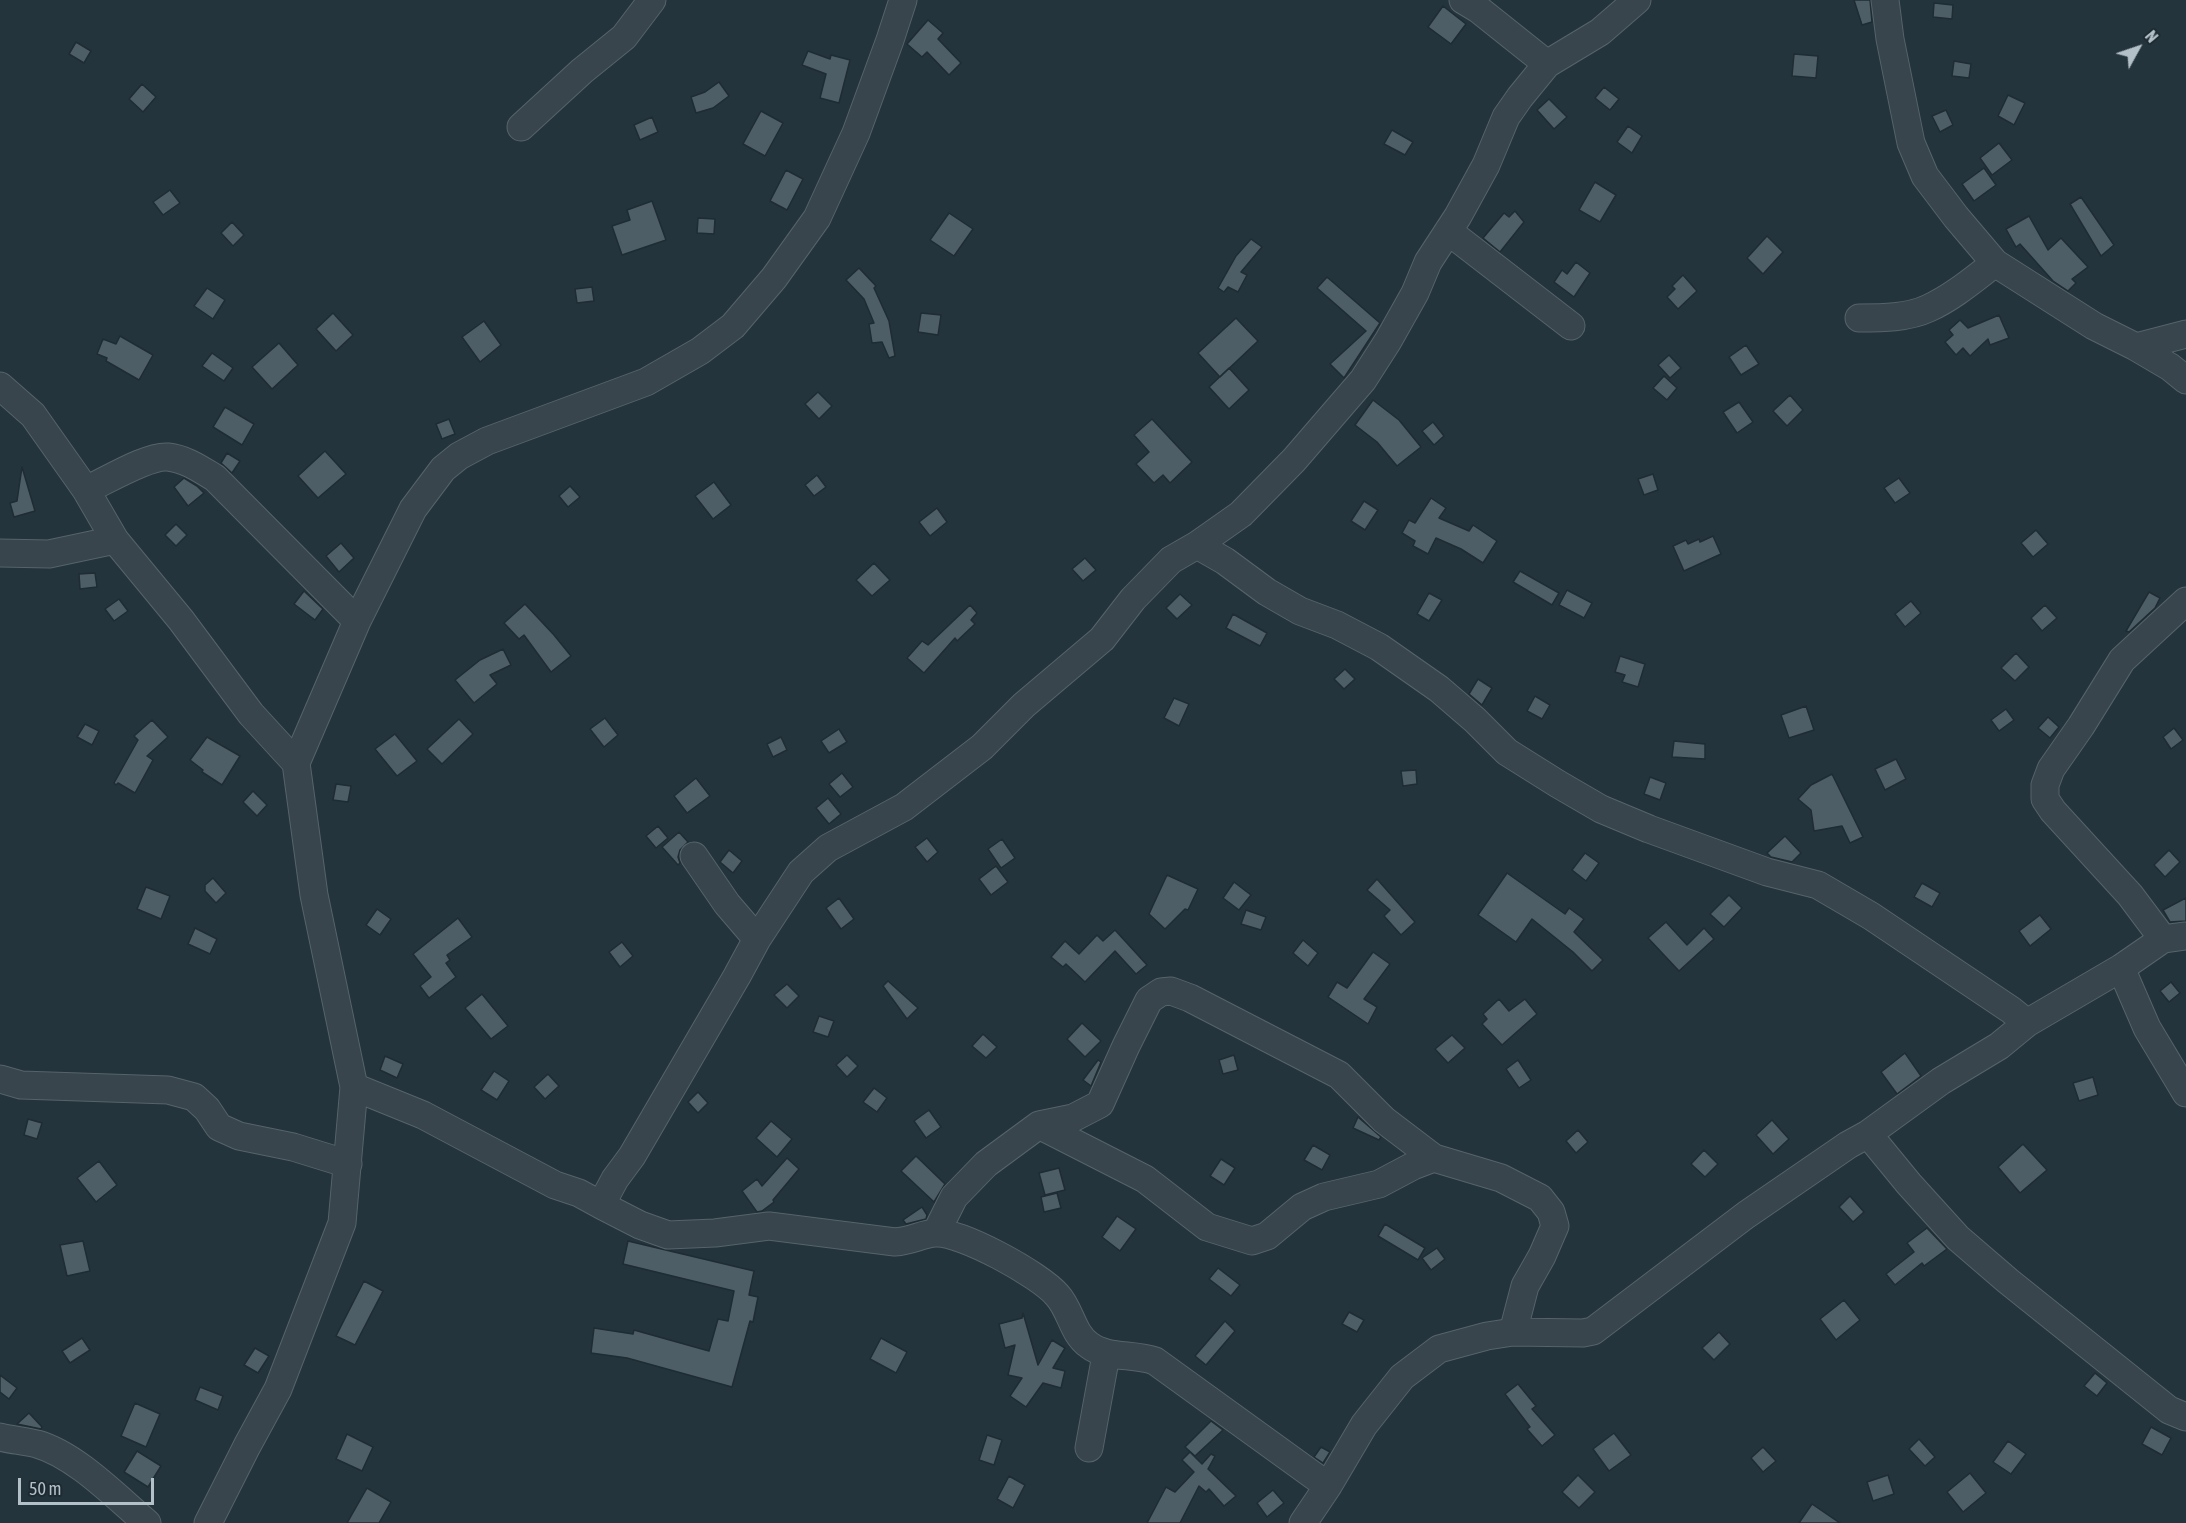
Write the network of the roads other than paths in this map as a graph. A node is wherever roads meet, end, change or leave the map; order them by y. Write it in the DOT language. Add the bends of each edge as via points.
graph roads {
  1 [pos="652,0"];
  2 [pos="903,0"];
  3 [pos="1463,0"];
  4 [pos="1637,0"];
  5 [pos="1885,0"];
  6 [pos="1548,64"];
  7 [pos="521,127"];
  8 [pos="1448,231"];
  9 [pos="1995,263"];
  10 [pos="1859,318"];
  11 [pos="1572,326"];
  12 [pos="2186,334"];
  13 [pos="2136,346"];
  14 [pos="2186,380"];
  15 [pos="0,386"];
  16 [pos="86,490"];
  17 [pos="115,540"];
  18 [pos="1197,545"];
  19 [pos="0,553"];
  20 [pos="2186,601"];
  21 [pos="357,621"];
  22 [pos="296,763"];
  23 [pos="694,856"];
  24 [pos="2175,938"];
  25 [pos="757,939"];
  26 [pos="2121,968"];
  27 [pos="2027,1023"];
  28 [pos="0,1079"];
  29 [pos="354,1088"];
  30 [pos="2186,1093"];
  31 [pos="1039,1125"];
  32 [pos="1868,1134"];
  33 [pos="1434,1158"];
  34 [pos="348,1164"];
  35 [pos="601,1205"];
  36 [pos="936,1233"];
  37 [pos="1513,1332"];
  38 [pos="1106,1354"];
  39 [pos="2186,1417"];
  40 [pos="0,1437"];
  41 [pos="1089,1448"];
  42 [pos="1328,1486"];
  43 [pos="147,1523"];
  44 [pos="208,1523"];
  45 [pos="1303,1523"];
  1 -- 7 [label="street" via="624,37"];
  2 -- 21 [label="street" via="855,133 817,218 733,326 700,351 646,382 487,441 459,456 443,469 413,509"];
  3 -- 6 [label="street"];
  4 -- 6 [label="street" via="1600,32"];
  5 -- 9 [label="street" via="1911,143 1925,176"];
  6 -- 8 [label="street" via="1506,117 1486,165"];
  8 -- 11 [label="street"];
  8 -- 18 [label="street" via="1363,380 1241,514"];
  9 -- 10 [label="street" via="1928,309 1891,318"];
  9 -- 13 [label="street" via="2094,326"];
  12 -- 13 [label="street"];
  13 -- 14 [label="street"];
  15 -- 16 [label="street" via="33,415"];
  16 -- 17 [label="street"];
  16 -- 21 [label="street" via="154,458 180,459 198,467 215,478"];
  17 -- 19 [label="street" via="49,554"];
  17 -- 22 [label="street" via="251,714"];
  18 -- 25 [label="street" via="1171,560 1102,639 1024,705 982,747 904,807 828,848 801,872"];
  18 -- 27 [label="street" via="1300,611 1379,646 1439,689 1507,752 1558,784 1602,809 1690,844 1767,872 1818,885 1871,916"];
  20 -- 24 [label="street" via="2122,660 2051,769 2045,785 2045,799 2053,811"];
  21 -- 22 [label="street"];
  22 -- 29 [label="street" via="314,895"];
  23 -- 25 [label="street"];
  24 -- 26 [label="street"];
  25 -- 35 [label="street"];
  26 -- 27 [label="street"];
  26 -- 30 [label="street" via="2147,1028"];
  27 -- 32 [label="street"];
  28 -- 34 [label="street" via="21,1085 168,1090 194,1097 219,1127 239,1136"];
  29 -- 34 [label="street"];
  29 -- 35 [label="street" via="423,1115"];
  31 -- 33 [label="street" via="1145,1179 1207,1227 1252,1241 1268,1236 1302,1207 1324,1197 1379,1184"];
  31 -- 33 [label="street" via="1072,1118 1100,1104 1149,1000 1171,991 1339,1075 1384,1120"];
  31 -- 36 [label="street" via="986,1164 954,1197"];
  32 -- 37 [label="street" via="1746,1215 1593,1331"];
  32 -- 39 [label="street" via="1958,1238 2169,1410"];
  33 -- 37 [label="street" via="1501,1178 1540,1198 1551,1212 1555,1226 1525,1286"];
  34 -- 44 [label="street" via="342,1223 313,1303 278,1389"];
  35 -- 36 [label="street" via="668,1235 769,1227 895,1242"];
  36 -- 38 [label="street" via="974,1243 1041,1282 1058,1295 1079,1336"];
  37 -- 42 [label="street" via="1439,1350 1402,1377 1364,1425"];
  38 -- 41 [label="street"];
  38 -- 42 [label="street" via="1142,1356 1155,1361"];
  40 -- 43 [label="street" via="38,1444 58,1453"];
  42 -- 45 [label="street"];
}
